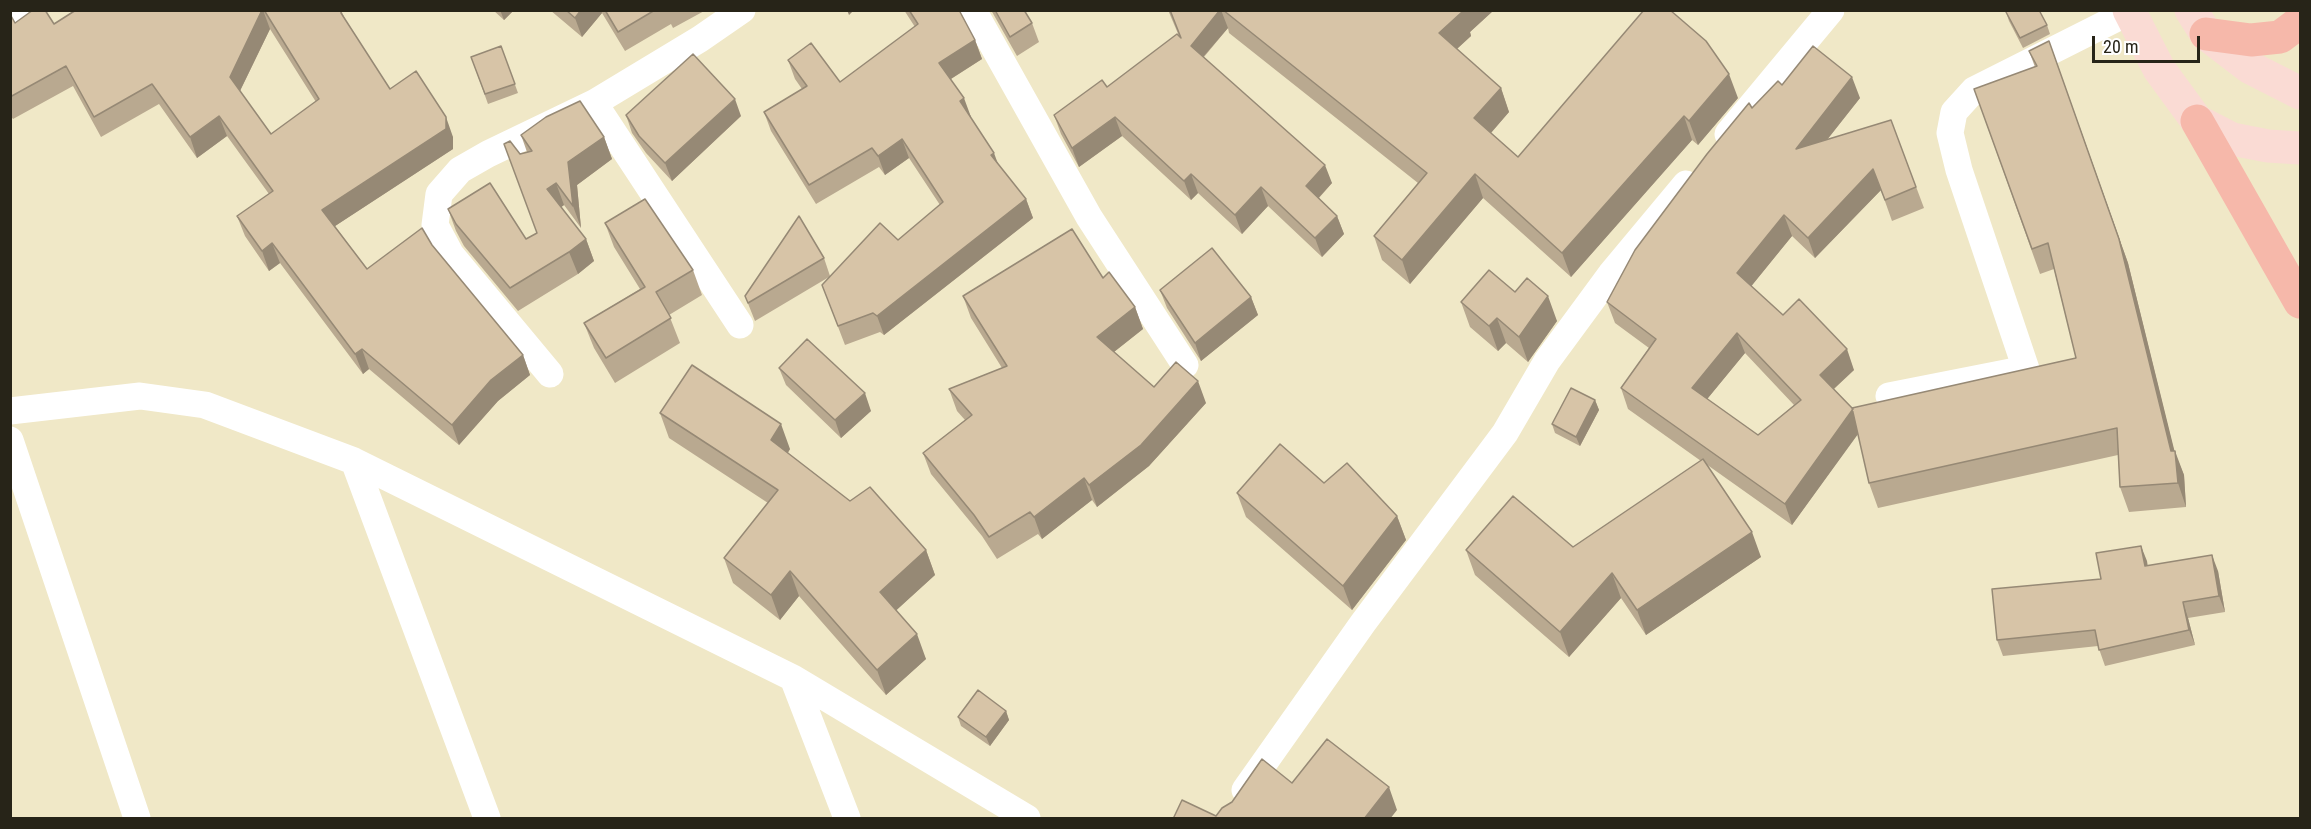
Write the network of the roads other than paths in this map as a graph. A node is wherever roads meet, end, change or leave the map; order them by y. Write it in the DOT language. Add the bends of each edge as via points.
graph roads {
  1 [pos="15,10"];
  2 [pos="742,10"];
  3 [pos="973,10"];
  4 [pos="1831,10"];
  5 [pos="2129,11"];
  6 [pos="10,13"];
  7 [pos="2199,22"];
  8 [pos="2301,22"];
  9 [pos="2301,93"];
  10 [pos="594,103"];
  11 [pos="2197,121"];
  12 [pos="2301,148"];
  13 [pos="2301,302"];
  14 [pos="740,325"];
  15 [pos="1185,365"];
  16 [pos="550,374"];
  17 [pos="1889,396"];
  18 [pos="10,411"];
  19 [pos="10,440"];
  20 [pos="354,461"];
  21 [pos="793,678"];
  22 [pos="1227,815"];
  23 [pos="137,819"];
  24 [pos="487,819"];
  25 [pos="847,819"];
  26 [pos="1027,819"];
  1 -- 6 [label="street"];
  2 -- 10 [label="street"];
  3 -- 15 [label="street" via="1089,218"];
  4 -- 22 [label="street" via="1611,274 1547,361 1504,433"];
  5 -- 11 [label="main road" via="2159,69"];
  5 -- 17 [label="street" via="1974,90 1954,112 1950,133 1959,170 2026,369"];
  7 -- 8 [label="main road" via="2251,40 2280,37"];
  7 -- 9 [label="main road" via="2249,67"];
  10 -- 14 [label="street"];
  10 -- 16 [label="street" via="460,170 439,194 435,225 451,255"];
  11 -- 12 [label="main road" via="2232,139"];
  11 -- 13 [label="main road"];
  18 -- 20 [label="street" via="140,396 205,405"];
  19 -- 23 [label="street"];
  20 -- 21 [label="street"];
  20 -- 24 [label="street"];
  21 -- 25 [label="street"];
  21 -- 26 [label="street"];
}
